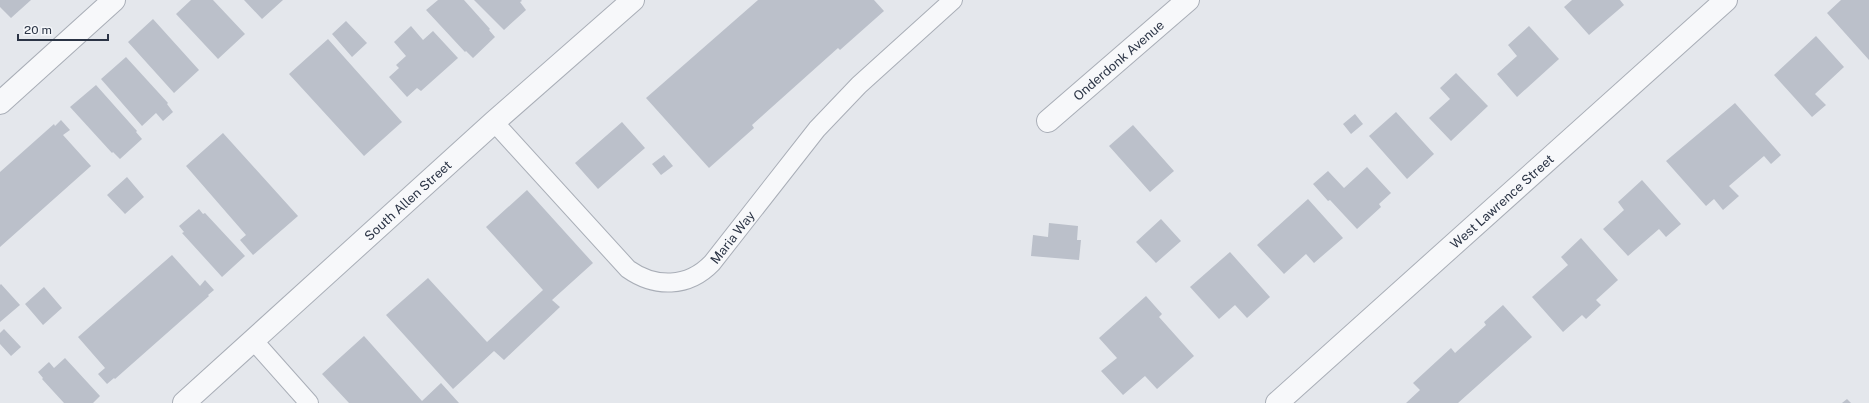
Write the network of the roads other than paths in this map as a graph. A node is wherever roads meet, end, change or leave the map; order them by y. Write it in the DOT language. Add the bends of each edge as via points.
graph roads {
  1 [pos="114,0"];
  2 [pos="633,0"];
  3 [pos="953,0"];
  4 [pos="1188,0"];
  5 [pos="1726,0"];
  6 [pos="0,102"];
  7 [pos="494,122"];
  8 [pos="1048,122"];
  9 [pos="253,340"];
  10 [pos="1289,399"];
  11 [pos="184,403"];
  12 [pos="310,403"];
  1 -- 6 [label="street"];
  2 -- 7 [label="street, South Allen Street"];
  3 -- 7 [label="lane, Maria Way" via="860,85 817,129 712,263 698,275 680,282 652,281 628,269"];
  4 -- 8 [label="street, Onderdonk Avenue"];
  5 -- 10 [label="street, West Lawrence Street"];
  7 -- 9 [label="street, South Allen Street"];
  9 -- 11 [label="street, South Allen Street"];
  9 -- 12 [label="lane"];
}
